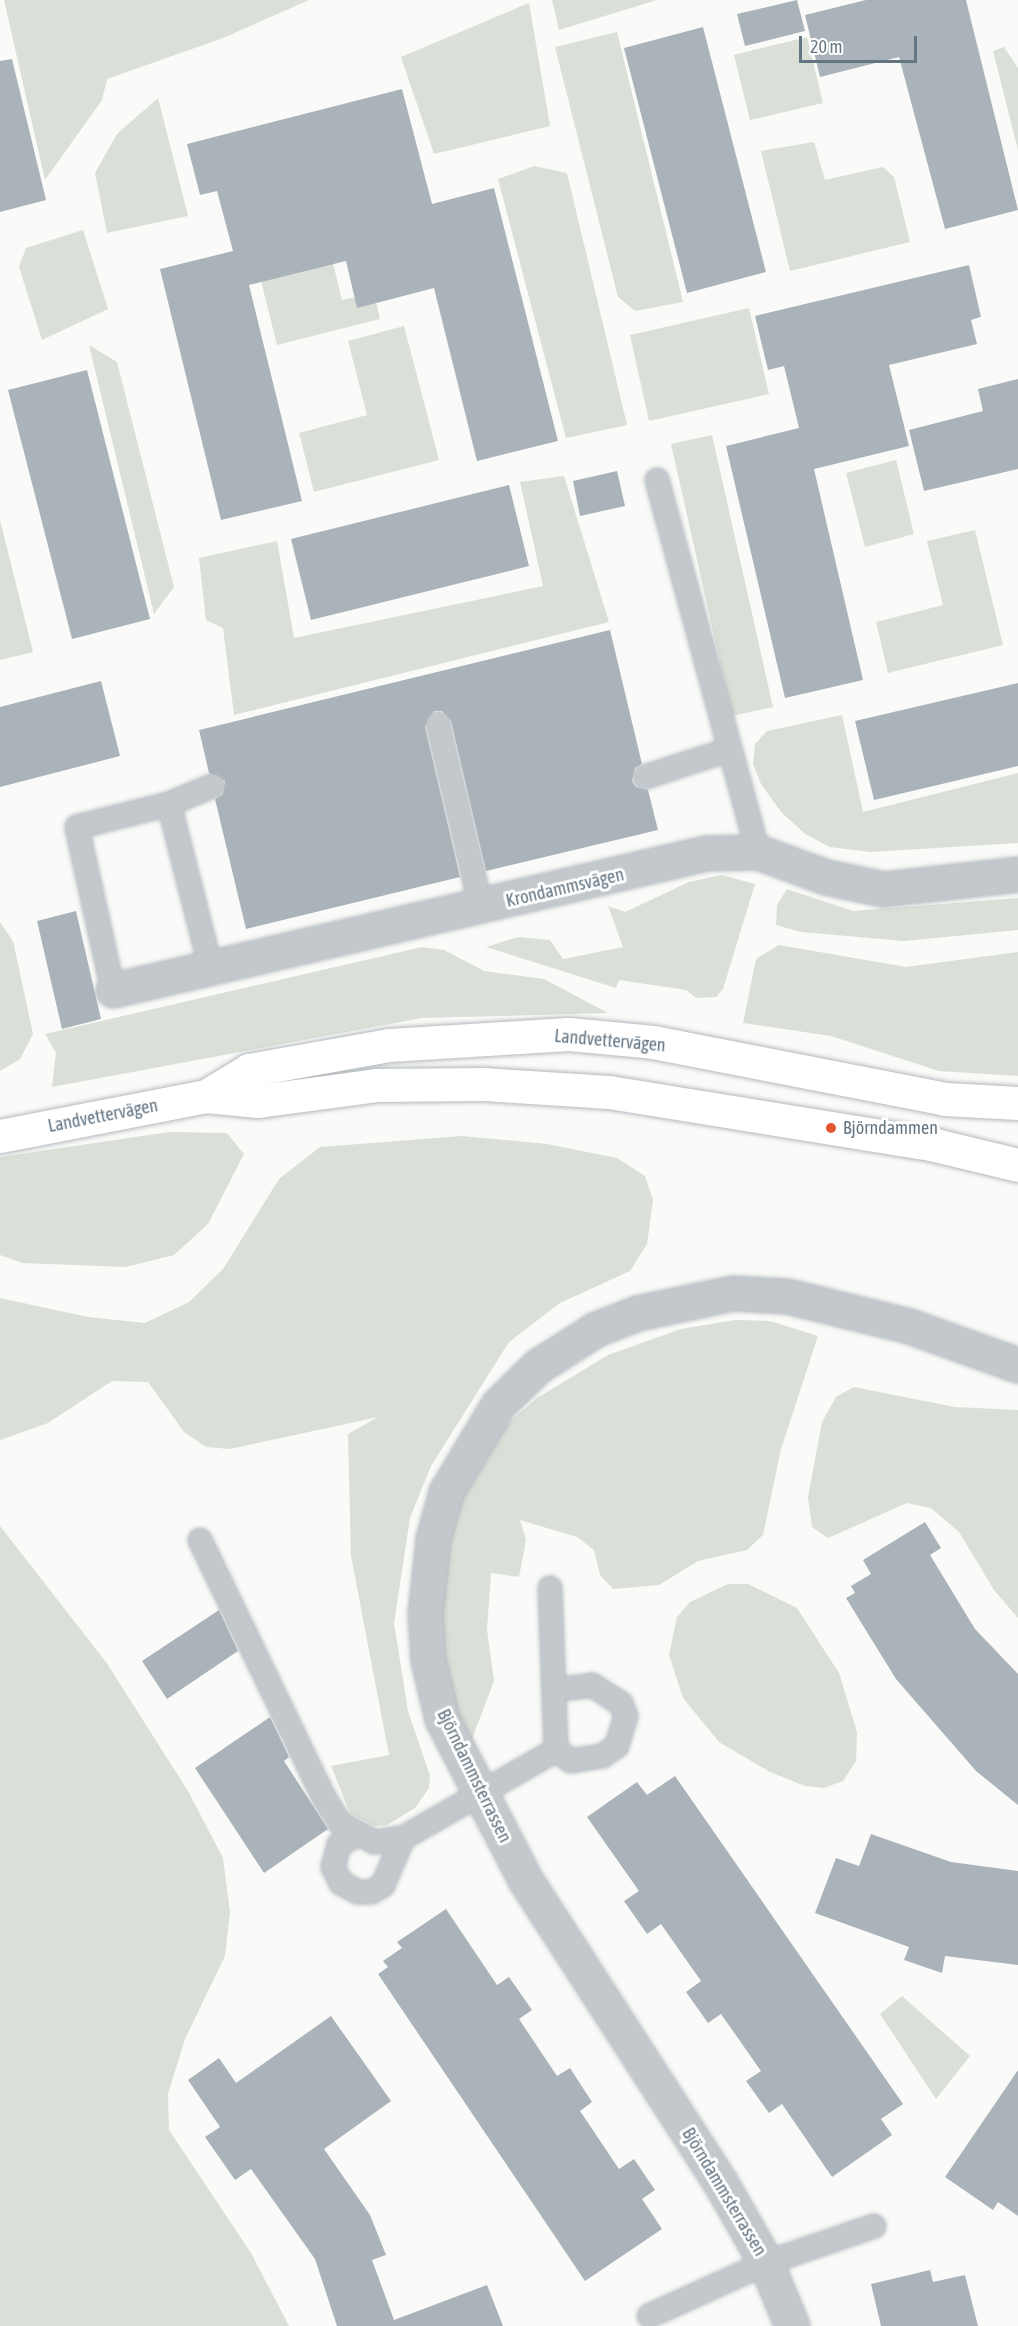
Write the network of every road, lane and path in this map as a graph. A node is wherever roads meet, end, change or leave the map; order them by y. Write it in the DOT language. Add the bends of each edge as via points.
graph roads {
  1 [pos="657,480"];
  2 [pos="438,724"];
  3 [pos="728,750"];
  4 [pos="645,777"];
  5 [pos="212,786"];
  6 [pos="169,804"];
  7 [pos="758,852"];
  8 [pos="1018,874"];
  9 [pos="481,907"];
  10 [pos="211,969"];
  11 [pos="113,990"];
  12 [pos="206,1096"];
  13 [pos="1018,1103"];
  14 [pos="0,1136"];
  15 [pos="1018,1165"];
  16 [pos="1018,1365"];
  17 [pos="200,1540"];
  18 [pos="550,1588"];
  19 [pos="554,1690"];
  20 [pos="556,1750"];
  21 [pos="481,1795"];
  22 [pos="356,1835"];
  23 [pos="403,1838"];
  24 [pos="874,2226"];
  25 [pos="766,2263"];
  26 [pos="649,2316"];
  27 [pos="792,2326"];
  1 -- 3 [label="lane"];
  2 -- 9 [label="lane"];
  3 -- 4 [label="lane"];
  3 -- 7 [label="lane"];
  5 -- 6 [label="lane"];
  6 -- 10 [label="lane"];
  6 -- 11 [label="lane" via="77,827"];
  7 -- 8 [label="street, Krondammsvägen" via="826,877 883,889"];
  7 -- 9 [label="street, Krondammsvägen" via="706,853"];
  9 -- 10 [label="street, Krondammsvägen"];
  10 -- 11 [label="street, Krondammsvägen"];
  12 -- 13 [label="street, Landvettervägen" via="249,1070 390,1045 569,1034 653,1042 945,1098"];
  12 -- 14 [label="street, Landvettervägen"];
  12 -- 15 [label="street, Landvettervägen" via="258,1101 400,1085 609,1092 935,1145"];
  16 -- 21 [label="street, Björndammsterrassen" via="876,1316 787,1296 733,1293 637,1313 596,1329 538,1366 498,1405 446,1492 426,1582 428,1660 442,1719"];
  17 -- 22 [label="lane" via="323,1796 340,1822"];
  18 -- 19 [label="lane"];
  19 -- 20 [label="lane"];
  19 -- 20 [label="lane" via="592,1685 612,1695 626,1716 617,1746 602,1756 571,1761"];
  20 -- 21 [label="lane"];
  21 -- 23 [label="lane"];
  21 -- 25 [label="street, Björndammsterrassen" via="525,1879 720,2182"];
  22 -- 23 [label="lane" via="374,1842"];
  22 -- 23 [label="lane" via="339,1845 333,1866 341,1883 358,1892 371,1892 383,1885"];
  24 -- 25 [label="lane"];
  25 -- 26 [label="lane"];
  25 -- 27 [label="street, Björndammsterrassen"];
}
